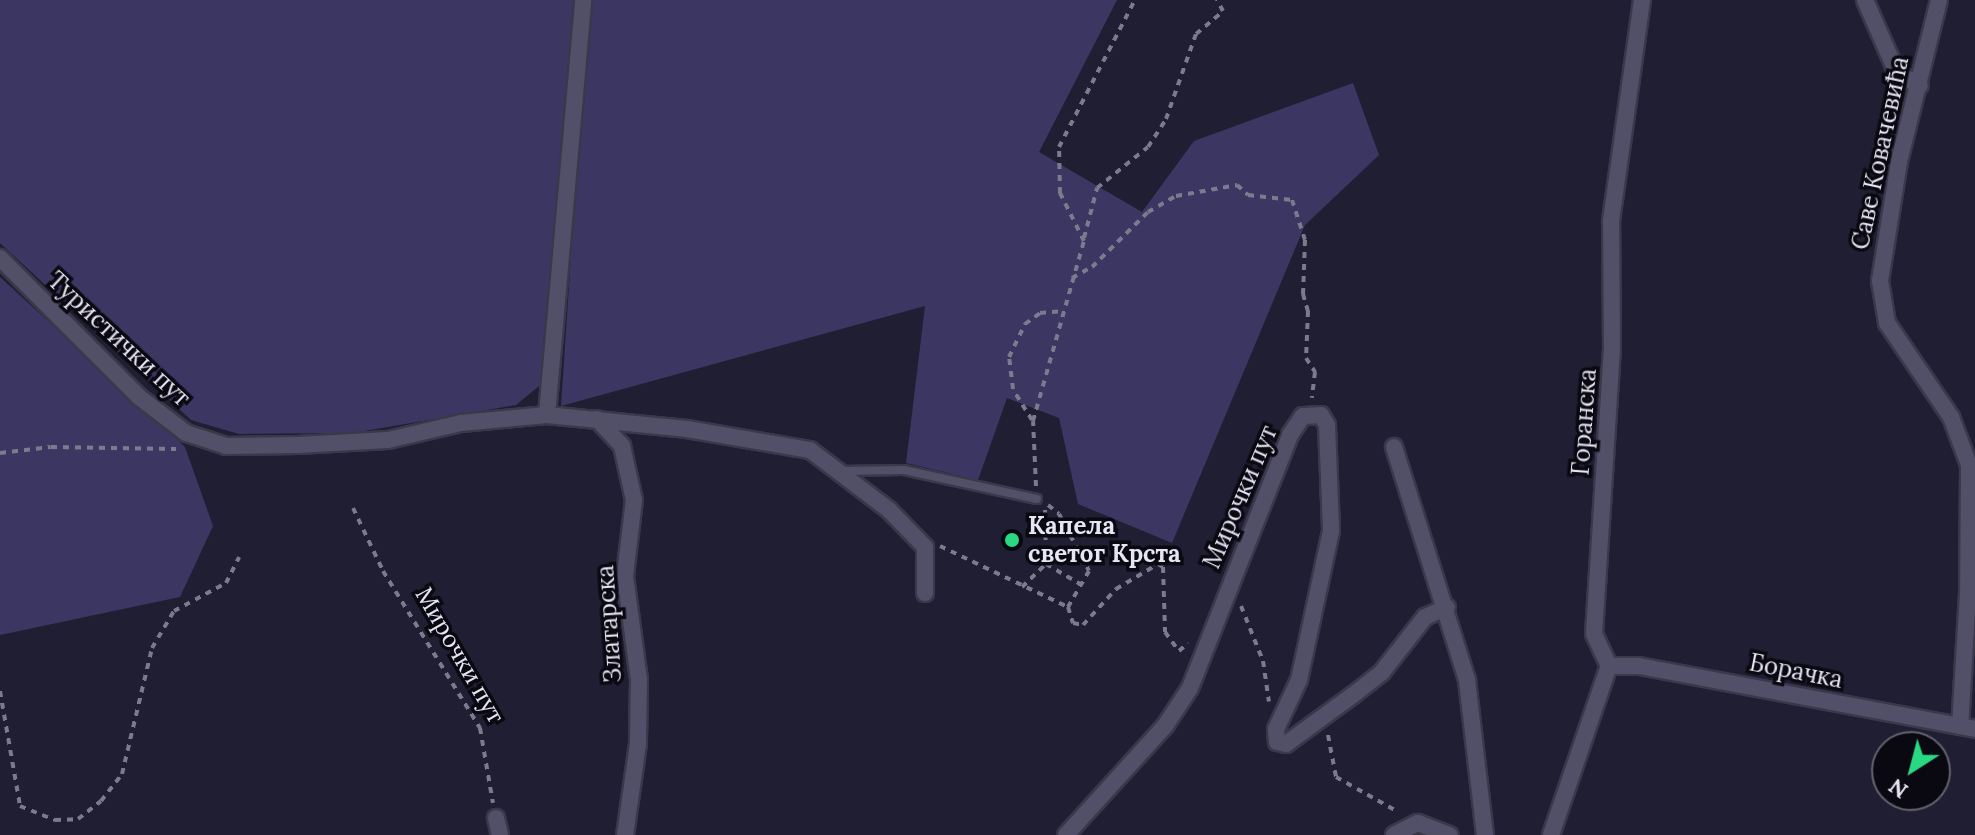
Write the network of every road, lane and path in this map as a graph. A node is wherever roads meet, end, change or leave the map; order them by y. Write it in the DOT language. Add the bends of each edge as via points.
graph roads {
  1 [pos="583,0"];
  2 [pos="1135,0"];
  3 [pos="1217,0"];
  4 [pos="1642,0"];
  5 [pos="1865,0"];
  6 [pos="1939,0"];
  7 [pos="1920,86"];
  8 [pos="1084,241"];
  9 [pos="0,258"];
  10 [pos="1071,278"];
  11 [pos="1061,311"];
  12 [pos="1312,413"];
  13 [pos="547,415"];
  14 [pos="597,419"];
  15 [pos="1033,421"];
  16 [pos="1394,447"];
  17 [pos="180,448"];
  18 [pos="0,453"];
  19 [pos="838,471"];
  20 [pos="1037,499"];
  21 [pos="353,508"];
  22 [pos="915,536"];
  23 [pos="239,557"];
  24 [pos="1046,564"];
  25 [pos="1082,585"];
  26 [pos="1022,587"];
  27 [pos="925,593"];
  28 [pos="1068,607"];
  29 [pos="1447,607"];
  30 [pos="1210,630"];
  31 [pos="1609,666"];
  32 [pos="0,691"];
  33 [pos="1323,717"];
  34 [pos="1279,722"];
  35 [pos="1967,727"];
  36 [pos="496,818"];
  37 [pos="1430,825"];
  38 [pos="500,835"];
  39 [pos="625,835"];
  40 [pos="1066,835"];
  41 [pos="1394,835"];
  42 [pos="1450,835"];
  43 [pos="1485,835"];
  44 [pos="1551,835"];
  1 -- 13 [label="street"];
  2 -- 8 [label="path" via="1059,147 1060,193"];
  3 -- 8 [label="path" via="1223,11 1196,34 1166,119 1148,147 1097,188"];
  4 -- 31 [label="street, Горанска" via="1611,221 1612,351 1594,634"];
  5 -- 7 [label="street" via="1897,73"];
  6 -- 7 [label="street, Саве Ковачевића"];
  7 -- 35 [label="street, Саве Ковачевића" via="1884,233 1880,281 1887,323 1951,417 1969,465"];
  8 -- 10 [label="path"];
  9 -- 13 [label="street, Туристички пут" via="139,397 186,433 226,446 388,440 461,423"];
  10 -- 11 [label="path"];
  10 -- 12 [label="path" via="1092,267 1148,212 1176,196 1237,185 1248,195 1292,200 1305,240 1306,358 1315,372"];
  11 -- 15 [label="path"];
  11 -- 15 [label="path" via="1040,313 1025,324 1009,357 1013,389"];
  12 -- 30 [label="street, Мирочки пут" via="1290,435"];
  12 -- 34 [label="street, Мирочки пут" via="1321,415 1332,444 1331,531 1299,680"];
  13 -- 14 [label="street, Туристички пут"];
  14 -- 19 [label="street, Туристички пут" via="810,450"];
  14 -- 39 [label="street, Златарска" via="622,446 634,500 625,576 639,679 638,744"];
  15 -- 20 [label="path"];
  16 -- 29 [label="street"];
  17 -- 18 [label="path" via="51,447"];
  19 -- 20 [label="lane" via="904,470"];
  19 -- 22 [label="street, Туристички пут"];
  21 -- 36 [label="path, Мирочки пут" via="383,571 480,728"];
  22 -- 26 [label="path"];
  22 -- 27 [label="street" via="925,547"];
  23 -- 32 [label="path" via="226,583 174,611 152,648 122,774 78,819 55,820 20,806"];
  24 -- 25 [label="path"];
  24 -- 25 [label="path" via="1043,502 1059,514 1089,571"];
  24 -- 26 [label="path"];
  25 -- 28 [label="path"];
  26 -- 28 [label="path"];
  28 -- 30 [label="path" via="1073,623 1083,625 1116,589 1158,564 1163,567 1165,632 1171,642 1179,651"];
  29 -- 33 [label="street" via="1425,617 1382,672"];
  29 -- 43 [label="street" via="1467,680"];
  30 -- 34 [label="path" via="1243,605 1263,661 1265,694"];
  30 -- 40 [label="street, Мирочки пут" via="1176,711"];
  31 -- 35 [label="street, Борачка" via="1639,666"];
  31 -- 44 [label="street"];
  33 -- 34 [label="street" via="1282,745 1274,738"];
  33 -- 37 [label="path" via="1336,777"];
  36 -- 38 [label="street"];
  37 -- 41 [label="street" via="1418,823"];
  37 -- 42 [label="street"];
}
